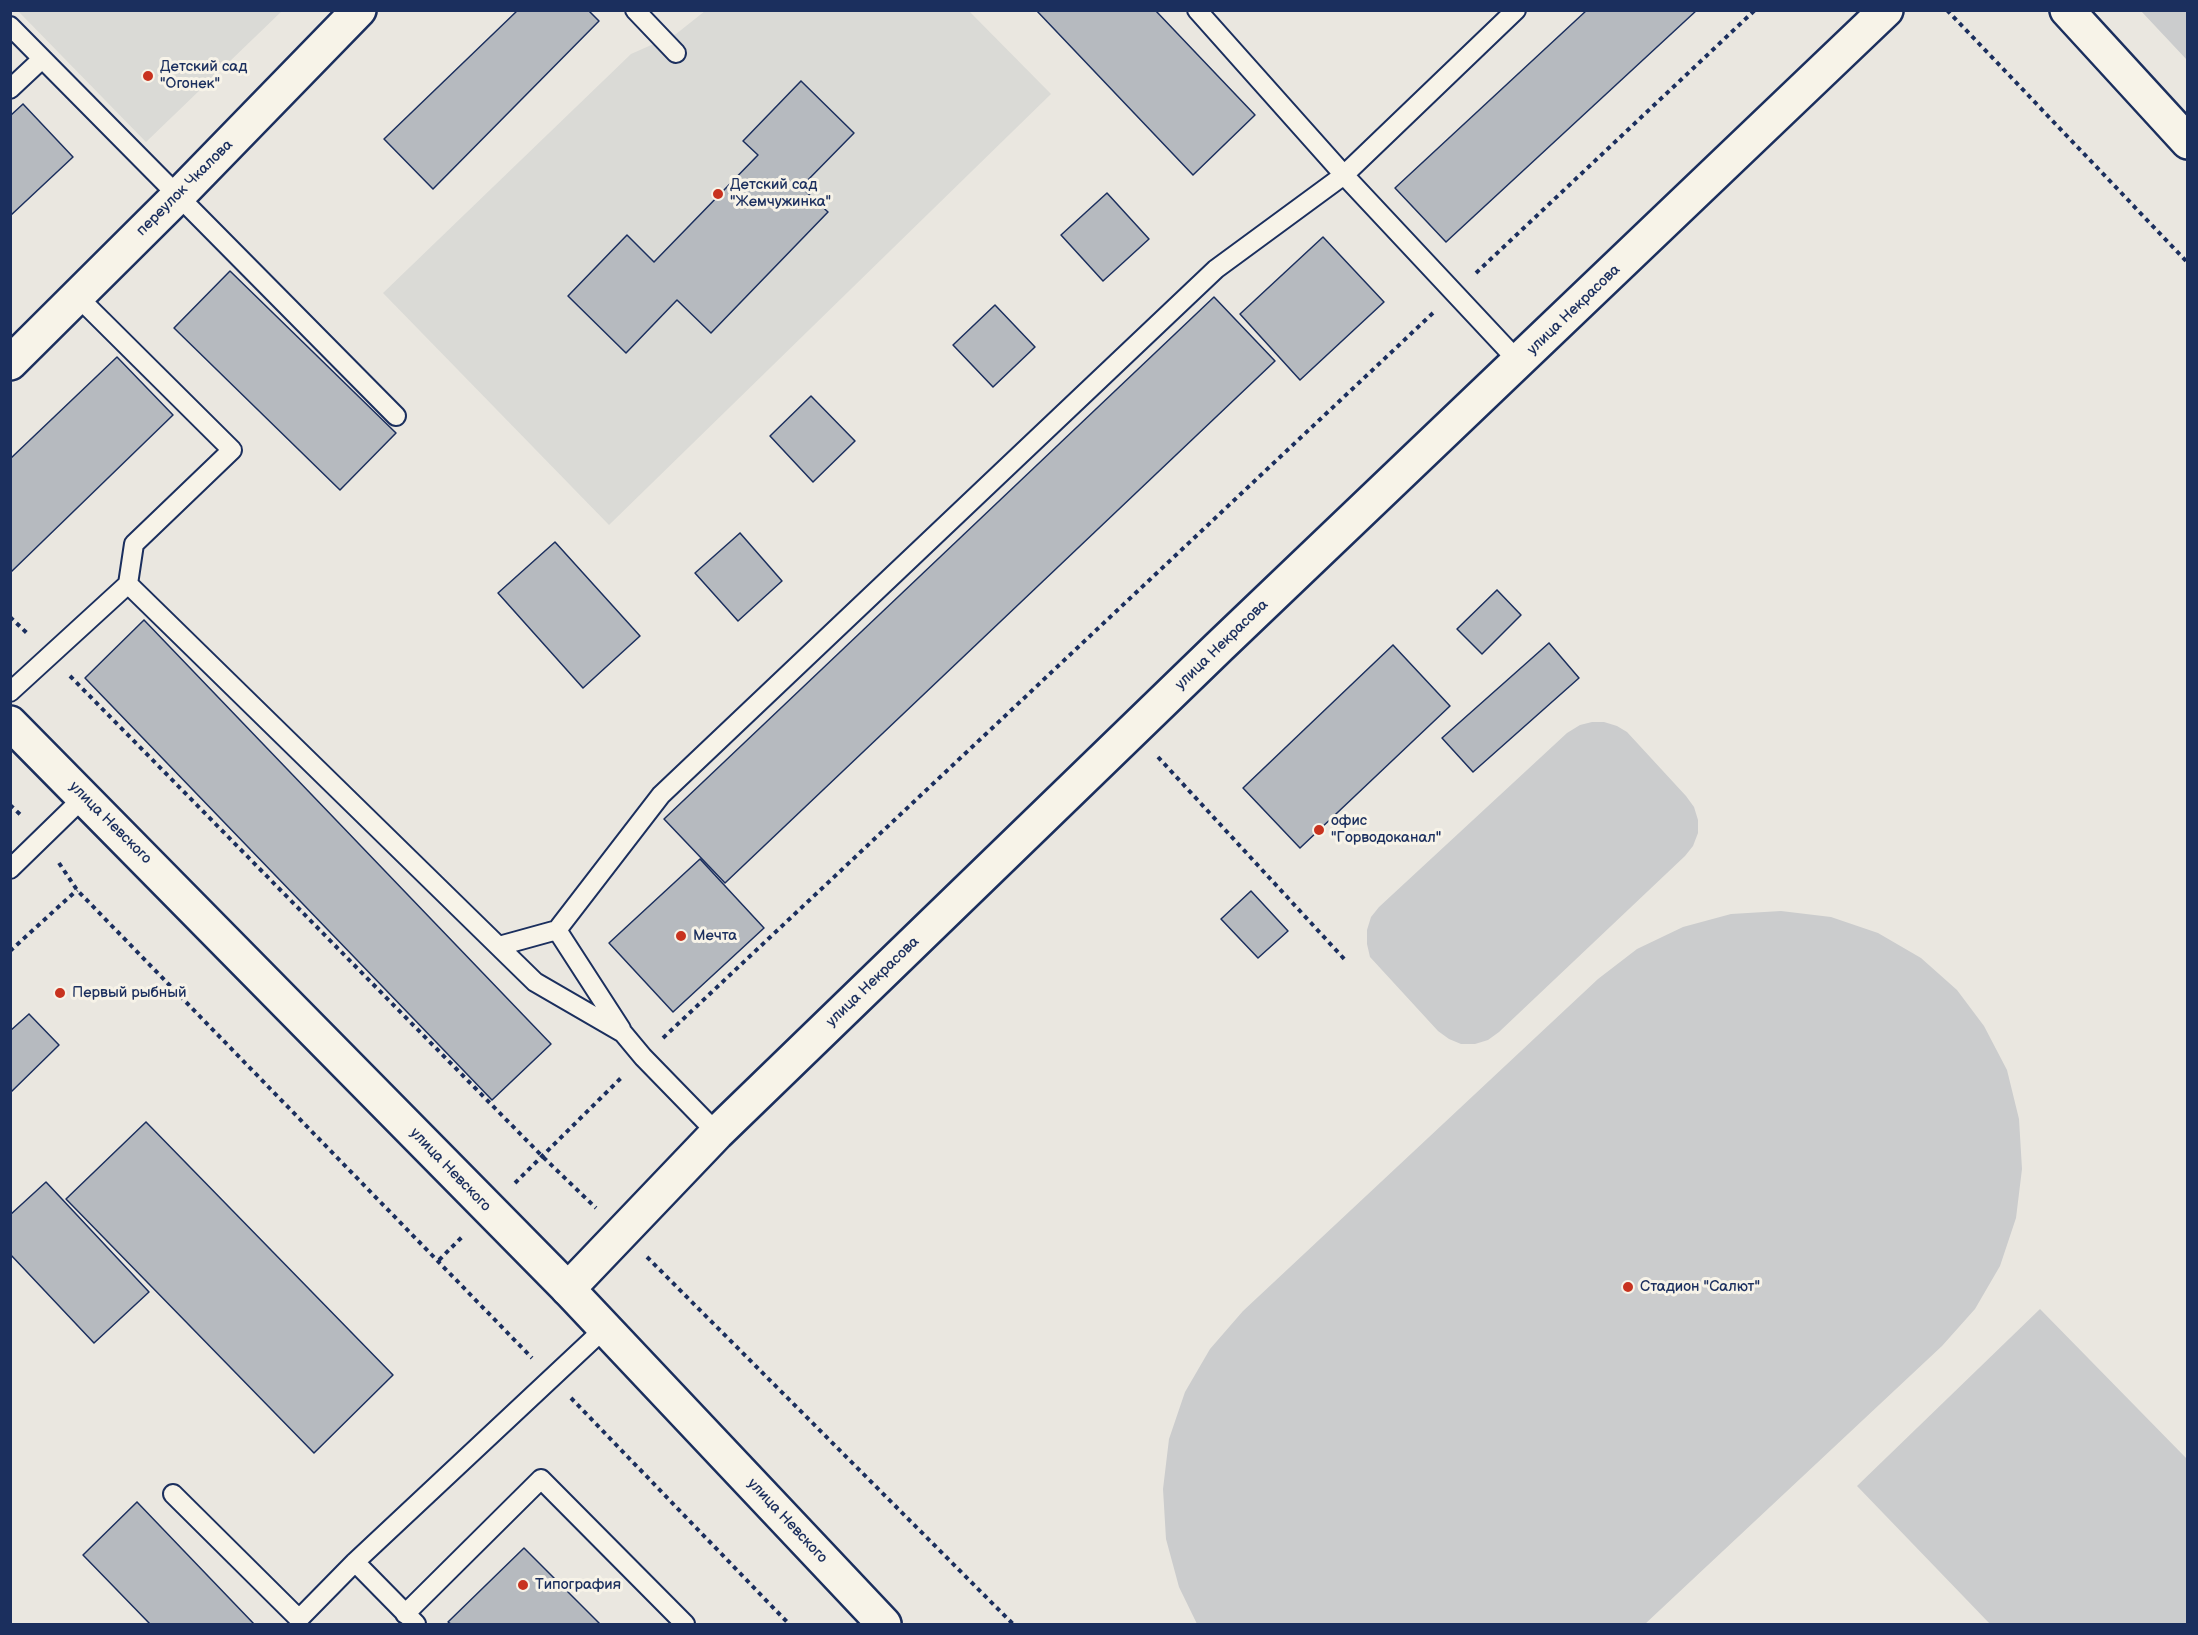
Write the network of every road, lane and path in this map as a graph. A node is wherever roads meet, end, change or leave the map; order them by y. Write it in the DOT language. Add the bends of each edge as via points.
graph roads {
  1 [pos="359,10"];
  2 [pos="635,10"];
  3 [pos="1197,10"];
  4 [pos="1516,10"];
  5 [pos="1755,10"];
  6 [pos="1887,10"];
  7 [pos="1947,10"];
  8 [pos="2067,10"];
  9 [pos="10,26"];
  10 [pos="676,53"];
  11 [pos="42,59"];
  12 [pos="10,89"];
  13 [pos="2187,142"];
  14 [pos="1344,175"];
  15 [pos="179,195"];
  16 [pos="2187,263"];
  17 [pos="1454,294"];
  18 [pos="77,296"];
  19 [pos="1520,362"];
  20 [pos="10,363"];
  21 [pos="396,416"];
  22 [pos="128,584"];
  23 [pos="10,617"];
  24 [pos="50,656"];
  25 [pos="10,692"];
  26 [pos="10,723"];
  27 [pos="1133,730"];
  28 [pos="84,797"];
  29 [pos="10,805"];
  30 [pos="43,837"];
  31 [pos="10,868"];
  32 [pos="77,890"];
  33 [pos="557,930"];
  34 [pos="500,946"];
  35 [pos="10,951"];
  36 [pos="1347,962"];
  37 [pos="623,1033"];
  38 [pos="643,1057"];
  39 [pos="717,1133"];
  40 [pos="542,1156"];
  41 [pos="489,1210"];
  42 [pos="622,1232"];
  43 [pos="439,1260"];
  44 [pos="568,1289"];
  45 [pos="605,1328"];
  46 [pos="552,1378"];
  47 [pos="173,1494"];
  48 [pos="355,1562"];
  49 [pos="411,1619"];
  50 [pos="301,1622"];
  51 [pos="685,1624"];
  52 [pos="789,1624"];
  53 [pos="884,1624"];
  54 [pos="1013,1624"];
  1 -- 15 [label="street, переулок Чкалова"];
  2 -- 10 [label="lane"];
  3 -- 14 [label="lane"];
  4 -- 14 [label="lane"];
  5 -- 17 [label="path"];
  6 -- 19 [label="street, улица Некрасова"];
  7 -- 16 [label="path"];
  8 -- 13 [label="street"];
  9 -- 11 [label="lane"];
  11 -- 12 [label="lane"];
  11 -- 15 [label="lane"];
  14 -- 17 [label="lane"];
  14 -- 33 [label="lane" via="1216,269 661,795"];
  15 -- 18 [label="street, переулок Чкалова"];
  15 -- 21 [label="lane"];
  17 -- 19 [label="lane"];
  17 -- 38 [label="path"];
  18 -- 20 [label="street, переулок Чкалова"];
  18 -- 22 [label="lane" via="232,450 134,544"];
  19 -- 27 [label="street, улица Некрасова"];
  22 -- 24 [label="lane"];
  22 -- 34 [label="lane"];
  23 -- 24 [label="path"];
  24 -- 25 [label="lane"];
  24 -- 40 [label="path"];
  26 -- 28 [label="street, улица Невского"];
  27 -- 36 [label="path"];
  27 -- 39 [label="street, улица Некрасова"];
  28 -- 30 [label="lane"];
  28 -- 41 [label="street, улица Невского"];
  29 -- 30 [label="path"];
  30 -- 31 [label="lane"];
  30 -- 32 [label="path"];
  32 -- 35 [label="path"];
  32 -- 43 [label="path"];
  33 -- 34 [label="lane"];
  33 -- 37 [label="lane"];
  34 -- 37 [label="lane" via="535,982"];
  37 -- 38 [label="lane"];
  38 -- 39 [label="lane"];
  38 -- 40 [label="path"];
  39 -- 42 [label="street, улица Некрасова"];
  40 -- 41 [label="path"];
  40 -- 42 [label="path"];
  41 -- 43 [label="path"];
  41 -- 44 [label="street, улица Невского"];
  42 -- 44 [label="street, улица Некрасова"];
  42 -- 54 [label="path"];
  43 -- 46 [label="path"];
  44 -- 45 [label="street, улица Невского"];
  45 -- 46 [label="lane"];
  45 -- 53 [label="street, улица Невского"];
  46 -- 48 [label="lane"];
  46 -- 52 [label="path"];
  47 -- 50 [label="lane"];
  48 -- 49 [label="lane"];
  48 -- 50 [label="lane"];
  49 -- 51 [label="lane" via="541,1479"];
}
